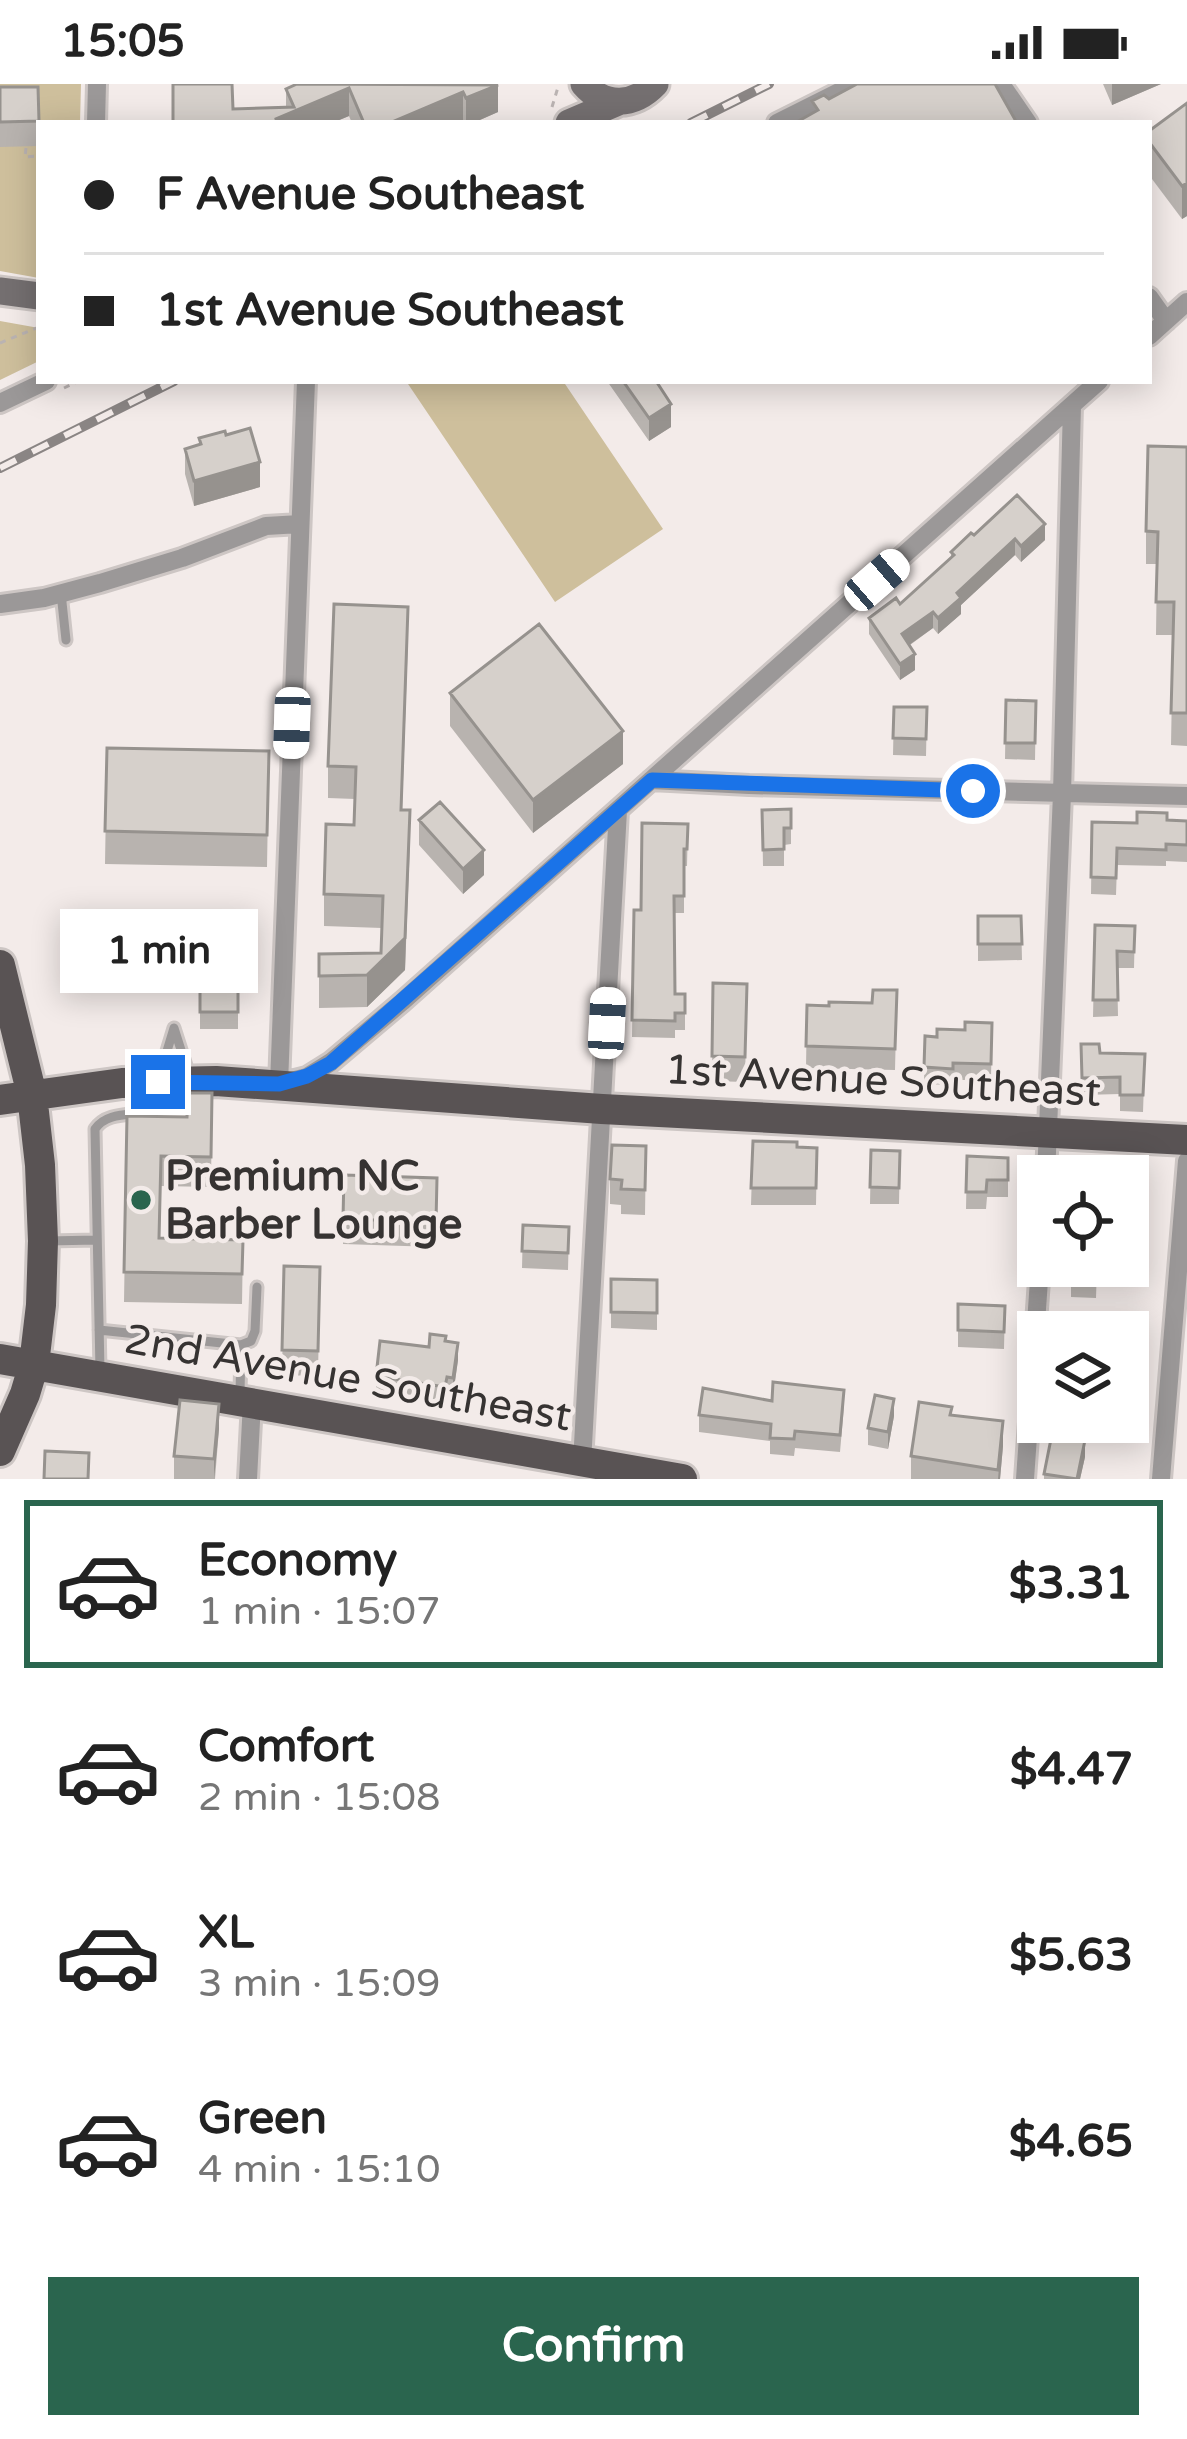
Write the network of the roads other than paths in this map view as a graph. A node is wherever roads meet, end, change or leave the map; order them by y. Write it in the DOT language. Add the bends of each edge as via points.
graph roads {
  1 [pos="97,84"];
  2 [pos="574,84"];
  3 [pos="584,84"];
  4 [pos="655,84"];
  5 [pos="855,84"];
  6 [pos="1001,84"];
  7 [pos="618,102"];
  8 [pos="562,119"];
  9 [pos="96,120"];
  10 [pos="783,120"];
  11 [pos="1026,120"];
  12 [pos="0,291"];
  13 [pos="36,296"];
  14 [pos="1152,301"];
  15 [pos="1187,302"];
  16 [pos="1166,321"];
  17 [pos="1152,333"];
  18 [pos="40,384"];
  19 [pos="306,384"];
  20 [pos="1096,384"];
  21 [pos="0,403"];
  22 [pos="1072,405"];
  23 [pos="300,524"];
  24 [pos="61,593"];
  25 [pos="0,604"];
  26 [pos="65,640"];
  27 [pos="652,780"];
  28 [pos="1062,794"];
  29 [pos="1187,796"];
  30 [pos="618,810"];
  31 [pos="0,965"];
  32 [pos="158,1082"];
  33 [pos="191,1082"];
  34 [pos="279,1084"];
  35 [pos="32,1095"];
  36 [pos="0,1100"];
  37 [pos="602,1108"];
  38 [pos="1048,1132"];
  39 [pos="1187,1140"];
  40 [pos="1047,1155"];
  41 [pos="1187,1161"];
  42 [pos="96,1240"];
  43 [pos="43,1241"];
  44 [pos="257,1287"];
  45 [pos="1039,1287"];
  46 [pos="99,1330"];
  47 [pos="241,1345"];
  48 [pos="0,1359"];
  49 [pos="34,1364"];
  50 [pos="100,1376"];
  51 [pos="246,1401"];
  52 [pos="0,1451"];
  53 [pos="582,1462"];
  54 [pos="248,1479"];
  55 [pos="682,1479"];
  56 [pos="1025,1479"];
  57 [pos="1161,1479"];
  1 -- 9 [label="street"];
  2 -- 8 [label="street"];
  3 -- 7 [label="street"];
  4 -- 7 [label="street"];
  5 -- 10 [label="street"];
  6 -- 11 [label="street"];
  7 -- 8 [label="street"];
  12 -- 13 [label="street"];
  14 -- 16 [label="street"];
  15 -- 16 [label="street"];
  16 -- 17 [label="street"];
  18 -- 21 [label="street"];
  19 -- 23 [label="street"];
  20 -- 22 [label="street"];
  22 -- 27 [label="street"];
  22 -- 28 [label="street"];
  23 -- 24 [label="street" via="266,526"];
  23 -- 34 [label="street"];
  24 -- 25 [label="street"];
  24 -- 26 [label="lane"];
  27 -- 28 [label="street"];
  27 -- 30 [label="street"];
  28 -- 29 [label="street"];
  28 -- 38 [label="street"];
  30 -- 34 [label="street" via="331,1063"];
  30 -- 37 [label="street"];
  31 -- 35 [label="main road"];
  32 -- 33 [label="main road, 1st Avenue Southeast"];
  32 -- 33 [label="lane" via="174,1028"];
  32 -- 35 [label="main road, 1st Avenue Southeast"];
  32 -- 42 [label="lane" via="152,1111 100,1121 95,1129"];
  33 -- 34 [label="main road, 1st Avenue Southeast"];
  34 -- 37 [label="main road, 1st Avenue Southeast"];
  35 -- 36 [label="main road, 1st Avenue Southeast"];
  35 -- 43 [label="main road"];
  37 -- 38 [label="main road, 1st Avenue Southeast"];
  37 -- 53 [label="street"];
  38 -- 39 [label="main road, 1st Avenue Southeast"];
  38 -- 40 [label="street"];
  41 -- 57 [label="street"];
  42 -- 43 [label="lane"];
  42 -- 46 [label="lane"];
  43 -- 49 [label="main road"];
  44 -- 47 [label="lane" via="255,1331"];
  45 -- 56 [label="street"];
  46 -- 47 [label="lane"];
  46 -- 50 [label="lane"];
  47 -- 51 [label="lane"];
  48 -- 49 [label="main road, 2nd Avenue Southeast"];
  49 -- 50 [label="main road, 2nd Avenue Southeast"];
  49 -- 52 [label="main road"];
  50 -- 51 [label="main road, 2nd Avenue Southeast"];
  51 -- 53 [label="main road, 2nd Avenue Southeast"];
  51 -- 54 [label="street"];
  53 -- 55 [label="main road, 2nd Avenue Southeast"];
}
